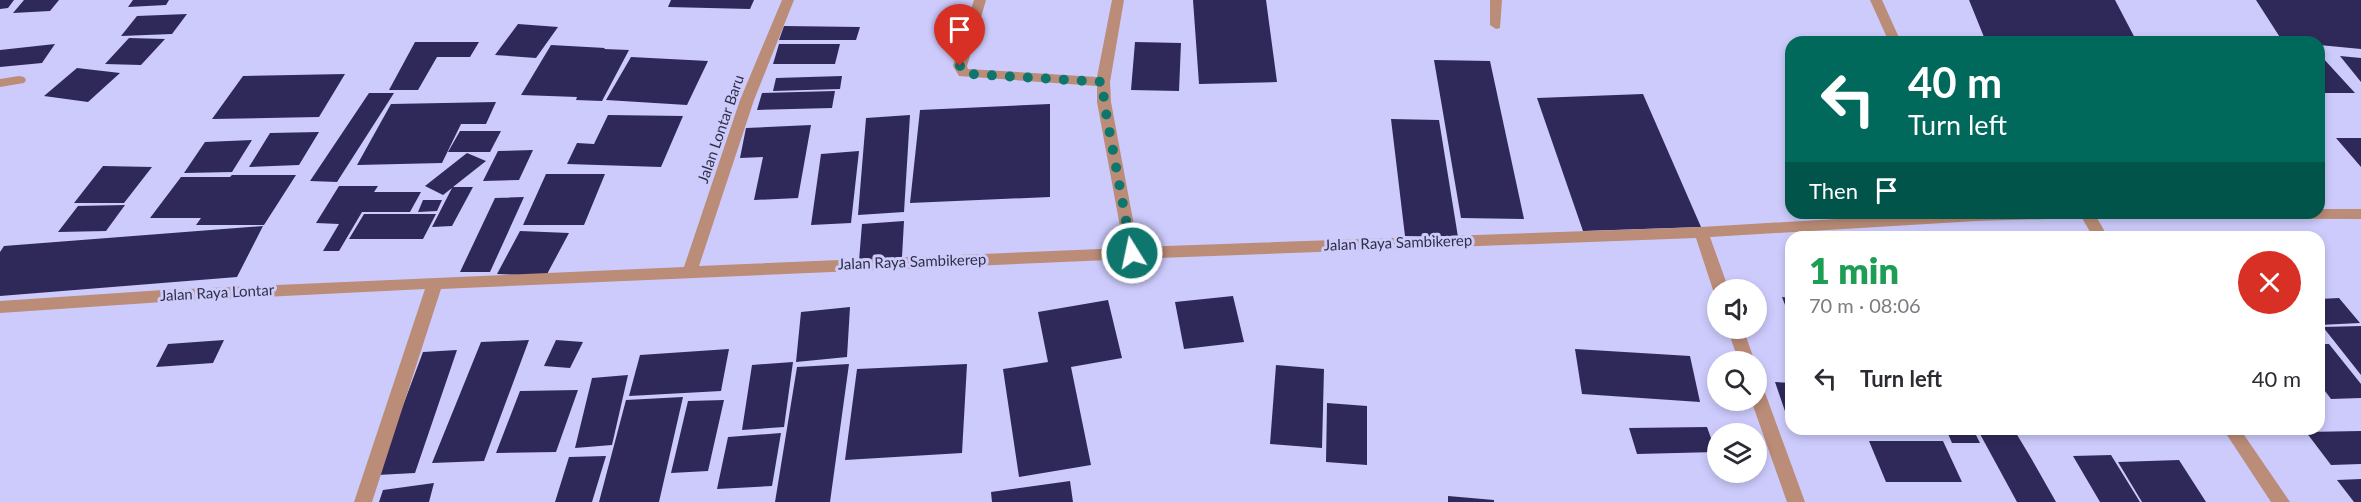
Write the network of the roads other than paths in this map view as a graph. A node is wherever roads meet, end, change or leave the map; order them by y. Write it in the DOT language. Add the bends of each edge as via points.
graph roads {
  1 [pos="788,0"];
  2 [pos="980,0"];
  3 [pos="1118,0"];
  4 [pos="1496,0"];
  5 [pos="1876,0"];
  6 [pos="1496,25"];
  7 [pos="1892,36"];
  8 [pos="19,80"];
  9 [pos="1103,82"];
  10 [pos="0,83"];
  11 [pos="2325,214"];
  12 [pos="2361,214"];
  13 [pos="1900,219"];
  14 [pos="1701,232"];
  15 [pos="1132,253"];
  16 [pos="690,271"];
  17 [pos="1717,279"];
  18 [pos="435,283"];
  19 [pos="0,307"];
  20 [pos="1764,411"];
  21 [pos="2235,435"];
  22 [pos="363,502"];
  23 [pos="1796,502"];
  24 [pos="2281,502"];
  1 -- 16 [label="street, Jalan Lontar Baru" via="747,100"];
  2 -- 9 [label="street" via="960,66 964,73"];
  3 -- 9 [label="street"];
  4 -- 6 [label="street"];
  5 -- 7 [label="street"];
  8 -- 10 [label="street"];
  9 -- 15 [label="street"];
  11 -- 12 [label="street, Jalan Raya Sambikerep"];
  13 -- 14 [label="street, Jalan Raya Sambikerep"];
  14 -- 15 [label="street, Jalan Raya Sambikerep"];
  14 -- 17 [label="street"];
  15 -- 16 [label="street, Jalan Raya Sambikerep"];
  16 -- 18 [label="street, Jalan Raya Sambikerep"];
  18 -- 19 [label="street, Jalan Raya Lontar"];
  18 -- 22 [label="street"];
  20 -- 23 [label="street"];
  21 -- 24 [label="street"];
}
